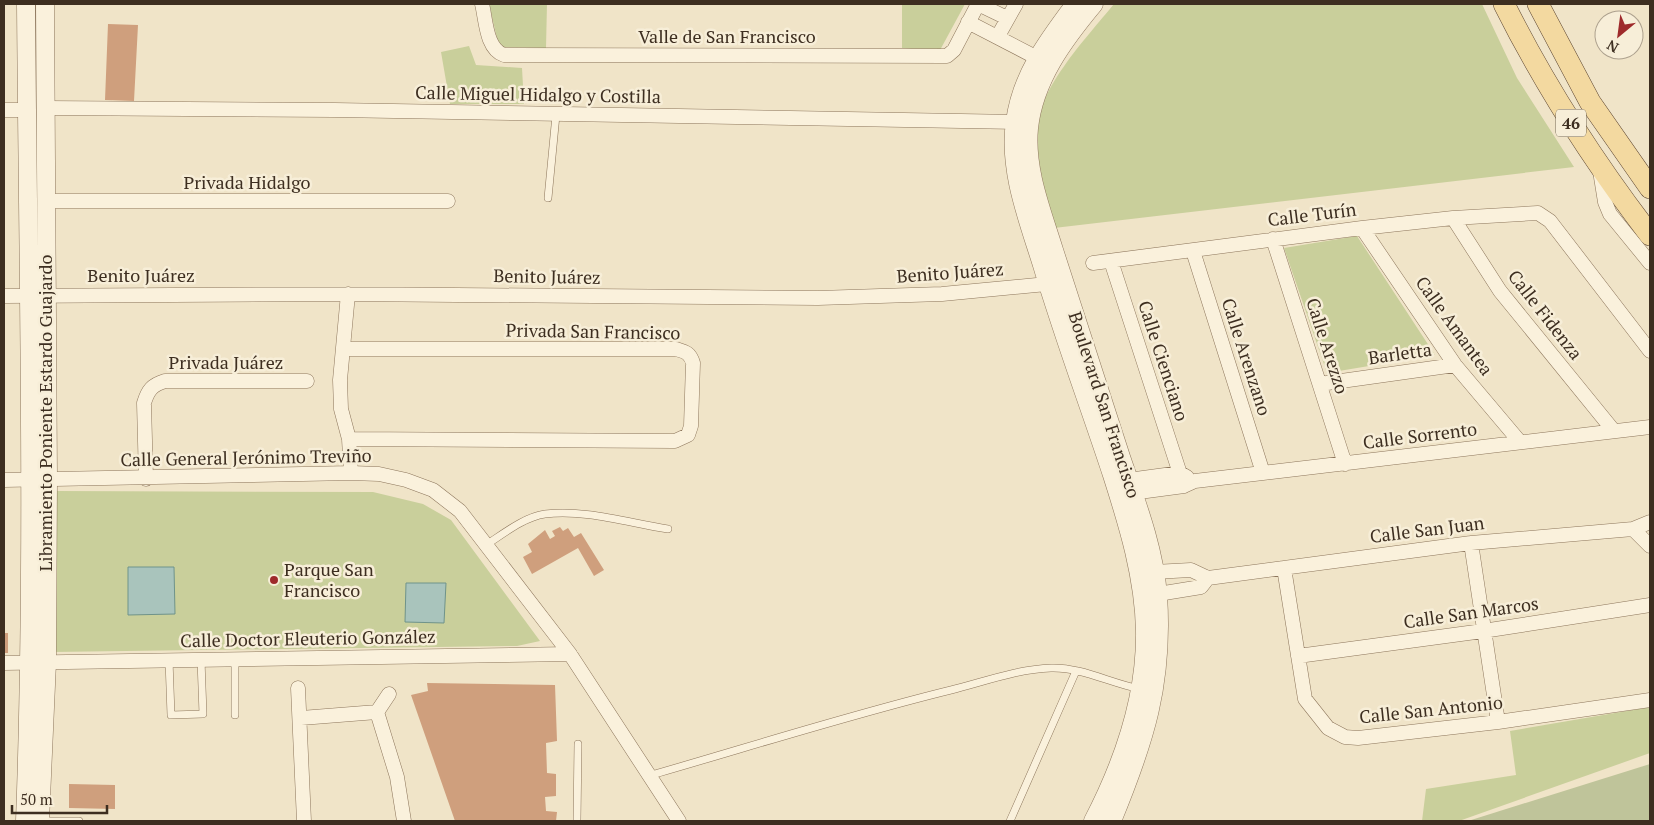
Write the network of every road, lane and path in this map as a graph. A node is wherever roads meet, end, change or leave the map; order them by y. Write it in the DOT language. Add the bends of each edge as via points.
graph roads {
  1 [pos="26,4"];
  2 [pos="45,4"];
  3 [pos="482,4"];
  4 [pos="978,4"];
  5 [pos="1016,4"];
  6 [pos="1076,4"];
  7 [pos="1094,4"];
  8 [pos="1504,4"];
  9 [pos="1538,4"];
  10 [pos="1007,18"];
  11 [pos="968,22"];
  12 [pos="998,36"];
  13 [pos="1043,61"];
  14 [pos="46,108"];
  15 [pos="4,110"];
  16 [pos="27,110"];
  17 [pos="556,115"];
  18 [pos="1022,122"];
  19 [pos="1600,168"];
  20 [pos="1650,188"];
  21 [pos="548,198"];
  22 [pos="45,201"];
  23 [pos="448,201"];
  24 [pos="1453,218"];
  25 [pos="1362,228"];
  26 [pos="1650,235"];
  27 [pos="1273,239"];
  28 [pos="1193,252"];
  29 [pos="1111,261"];
  30 [pos="1093,263"];
  31 [pos="1650,263"];
  32 [pos="1056,283"];
  33 [pos="348,294"];
  34 [pos="37,295"];
  35 [pos="4,296"];
  36 [pos="343,349"];
  37 [pos="1650,351"];
  38 [pos="1455,365"];
  39 [pos="307,381"];
  40 [pos="1320,384"];
  41 [pos="1650,427"];
  42 [pos="1612,430"];
  43 [pos="349,439"];
  44 [pos="1520,442"];
  45 [pos="1345,464"];
  46 [pos="351,473"];
  47 [pos="1263,473"];
  48 [pos="146,479"];
  49 [pos="4,480"];
  50 [pos="40,480"];
  51 [pos="1186,480"];
  52 [pos="1123,487"];
  53 [pos="1650,522"];
  54 [pos="668,529"];
  55 [pos="1633,529"];
  56 [pos="1471,543"];
  57 [pos="486,544"];
  58 [pos="1650,546"];
  59 [pos="1284,568"];
  60 [pos="1154,572"];
  61 [pos="1208,578"];
  62 [pos="1158,594"];
  63 [pos="1650,605"];
  64 [pos="1483,631"];
  65 [pos="570,654"];
  66 [pos="1298,656"];
  67 [pos="234,659"];
  68 [pos="169,660"];
  69 [pos="201,660"];
  70 [pos="39,662"];
  71 [pos="4,663"];
  72 [pos="1076,671"];
  73 [pos="298,688"];
  74 [pos="1147,689"];
  75 [pos="389,694"];
  76 [pos="1650,700"];
  77 [pos="377,712"];
  78 [pos="235,714"];
  79 [pos="301,718"];
  80 [pos="1498,722"];
  81 [pos="578,744"];
  82 [pos="648,776"];
  83 [pos="26,821"];
  84 [pos="34,821"];
  85 [pos="40,821"];
  86 [pos="68,821"];
  87 [pos="79,821"];
  88 [pos="304,821"];
  89 [pos="404,821"];
  90 [pos="577,821"];
  91 [pos="679,821"];
  92 [pos="1010,821"];
  93 [pos="1092,821"];
  94 [pos="1112,821"];
  1 -- 16 [label="street, Libramiento Poniente Estardo Guajardo"];
  2 -- 14 [label="street, Libramiento Poniente Estardo Guajardo"];
  3 -- 11 [label="street, Valle de San Francisco" via="492,45 508,56 947,56 954,50"];
  4 -- 10 [label="street"];
  4 -- 11 [label="street, Valle de San Francisco"];
  5 -- 10 [label="street"];
  6 -- 13 [label="street, Boulevard San Francisco"];
  7 -- 13 [label="street, Boulevard San Francisco"];
  8 -- 19 [label="main road, 46" via="1559,105"];
  9 -- 20 [label="main road, 46" via="1590,102"];
  10 -- 12 [label="street"];
  11 -- 12 [label="street"];
  12 -- 13 [label="street"];
  13 -- 18 [label="street, Boulevard San Francisco" via="1026,81"];
  14 -- 17 [label="street, Calle Miguel Hidalgo y Costilla"];
  14 -- 22 [label="street, Libramiento Poniente Estardo Guajardo"];
  15 -- 16 [label="street"];
  16 -- 34 [label="street, Libramiento Poniente Estardo Guajardo"];
  17 -- 18 [label="street, Calle Miguel Hidalgo y Costilla"];
  17 -- 21 [label="lane"];
  18 -- 32 [label="street, Boulevard San Francisco" via="1014,146 1017,176"];
  19 -- 26 [label="main road, 46"];
  19 -- 31 [label="street" via="1610,214"];
  22 -- 23 [label="street, Privada Hidalgo"];
  22 -- 34 [label="street, Libramiento Poniente Estardo Guajardo"];
  24 -- 25 [label="street, Calle Turín"];
  24 -- 37 [label="street, Calle Turín" via="1538,213 1550,220"];
  24 -- 42 [label="street, Calle Fidenza" via="1500,290"];
  25 -- 27 [label="street, Calle Turín"];
  25 -- 38 [label="street, Calle Amantea"];
  27 -- 28 [label="street, Calle Turín"];
  27 -- 40 [label="street, Calle Arezzo"];
  28 -- 29 [label="street, Calle Turín"];
  28 -- 47 [label="street, Calle Arenzano"];
  29 -- 30 [label="street, Calle Turín"];
  29 -- 51 [label="street, Calle Cienciano"];
  32 -- 33 [label="street, Benito Juárez" via="942,294 818,298"];
  32 -- 52 [label="street, Boulevard San Francisco"];
  33 -- 34 [label="street, Benito Juárez"];
  33 -- 36 [label="street"];
  34 -- 35 [label="street, Benito Juárez"];
  34 -- 50 [label="street, Libramiento Poniente Estardo Guajardo"];
  36 -- 43 [label="street" via="341,409"];
  36 -- 43 [label="street, Privada San Francisco" via="676,349 691,356 693,363 691,426 688,434 675,441"];
  38 -- 40 [label="street, Barletta"];
  38 -- 44 [label="street, Calle Amantea"];
  39 -- 48 [label="street, Privada Juárez" via="165,381 154,384 144,403"];
  40 -- 45 [label="street, Calle Arezzo"];
  41 -- 42 [label="street, Calle Sorrento"];
  42 -- 44 [label="street, Calle Sorrento"];
  43 -- 46 [label="street"];
  44 -- 45 [label="street, Calle Sorrento"];
  45 -- 47 [label="street, Calle Sorrento"];
  46 -- 48 [label="street, Calle General Jerónimo Treviño"];
  46 -- 57 [label="street, Calle General Jerónimo Treviño" via="379,474 434,490 460,512"];
  47 -- 51 [label="street, Calle Sorrento"];
  48 -- 50 [label="street, Calle General Jerónimo Treviño"];
  49 -- 50 [label="street, Calle General Jerónimo Treviño"];
  50 -- 70 [label="street, Libramiento Poniente Estardo Guajardo"];
  51 -- 52 [label="street, Calle Sorrento"];
  52 -- 60 [label="street, Boulevard San Francisco" via="1149,543"];
  52 -- 74 [label="street, Boulevard San Francisco" via="1143,599"];
  53 -- 55 [label="street, Calle San Juan"];
  54 -- 57 [label="lane" via="576,514 543,514"];
  55 -- 56 [label="street, Calle San Juan"];
  55 -- 58 [label="street"];
  56 -- 59 [label="street, Calle San Juan"];
  56 -- 64 [label="street"];
  57 -- 65 [label="street, Calle General Jerónimo Treviño"];
  59 -- 61 [label="street, Calle San Juan"];
  59 -- 66 [label="street, Calle San Antonio"];
  60 -- 61 [label="street, Calle San Juan" via="1191,570"];
  60 -- 62 [label="street, Boulevard San Francisco"];
  61 -- 62 [label="street, Calle San Juan" via="1201,587"];
  62 -- 74 [label="street, Boulevard San Francisco" via="1159,643"];
  63 -- 64 [label="street, Calle San Marcos"];
  64 -- 66 [label="street, Calle San Marcos"];
  64 -- 80 [label="street"];
  65 -- 67 [label="street, Calle Doctor Eleuterio González"];
  65 -- 82 [label="street, Calle General Jerónimo Treviño"];
  66 -- 80 [label="street, Calle San Antonio" via="1303,692 1309,706 1328,728 1345,737"];
  67 -- 69 [label="street, Calle Doctor Eleuterio González"];
  67 -- 78 [label="lane"];
  68 -- 69 [label="street, Calle Doctor Eleuterio González"];
  68 -- 69 [label="lane" via="171,716 203,714"];
  68 -- 70 [label="street, Calle Doctor Eleuterio González"];
  70 -- 71 [label="street, Calle Doctor Eleuterio González"];
  70 -- 83 [label="street, Libramiento Poniente Estardo Guajardo"];
  70 -- 85 [label="street, Libramiento Poniente Estardo Guajardo"];
  72 -- 74 [label="lane"];
  72 -- 82 [label="lane" via="1052,668 1025,672 924,696"];
  72 -- 92 [label="lane"];
  73 -- 79 [label="street"];
  74 -- 93 [label="street, Boulevard San Francisco" via="1120,761"];
  74 -- 94 [label="street, Boulevard San Francisco" via="1152,708 1135,766"];
  75 -- 77 [label="street"];
  76 -- 80 [label="street, Calle San Antonio"];
  77 -- 79 [label="street"];
  77 -- 89 [label="street" via="397,777"];
  79 -- 88 [label="street"];
  81 -- 90 [label="lane"];
  82 -- 91 [label="street, Calle General Jerónimo Treviño"];
  84 -- 85 [label="lane"];
  85 -- 86 [label="lane"];
  86 -- 87 [label="lane"];
}
